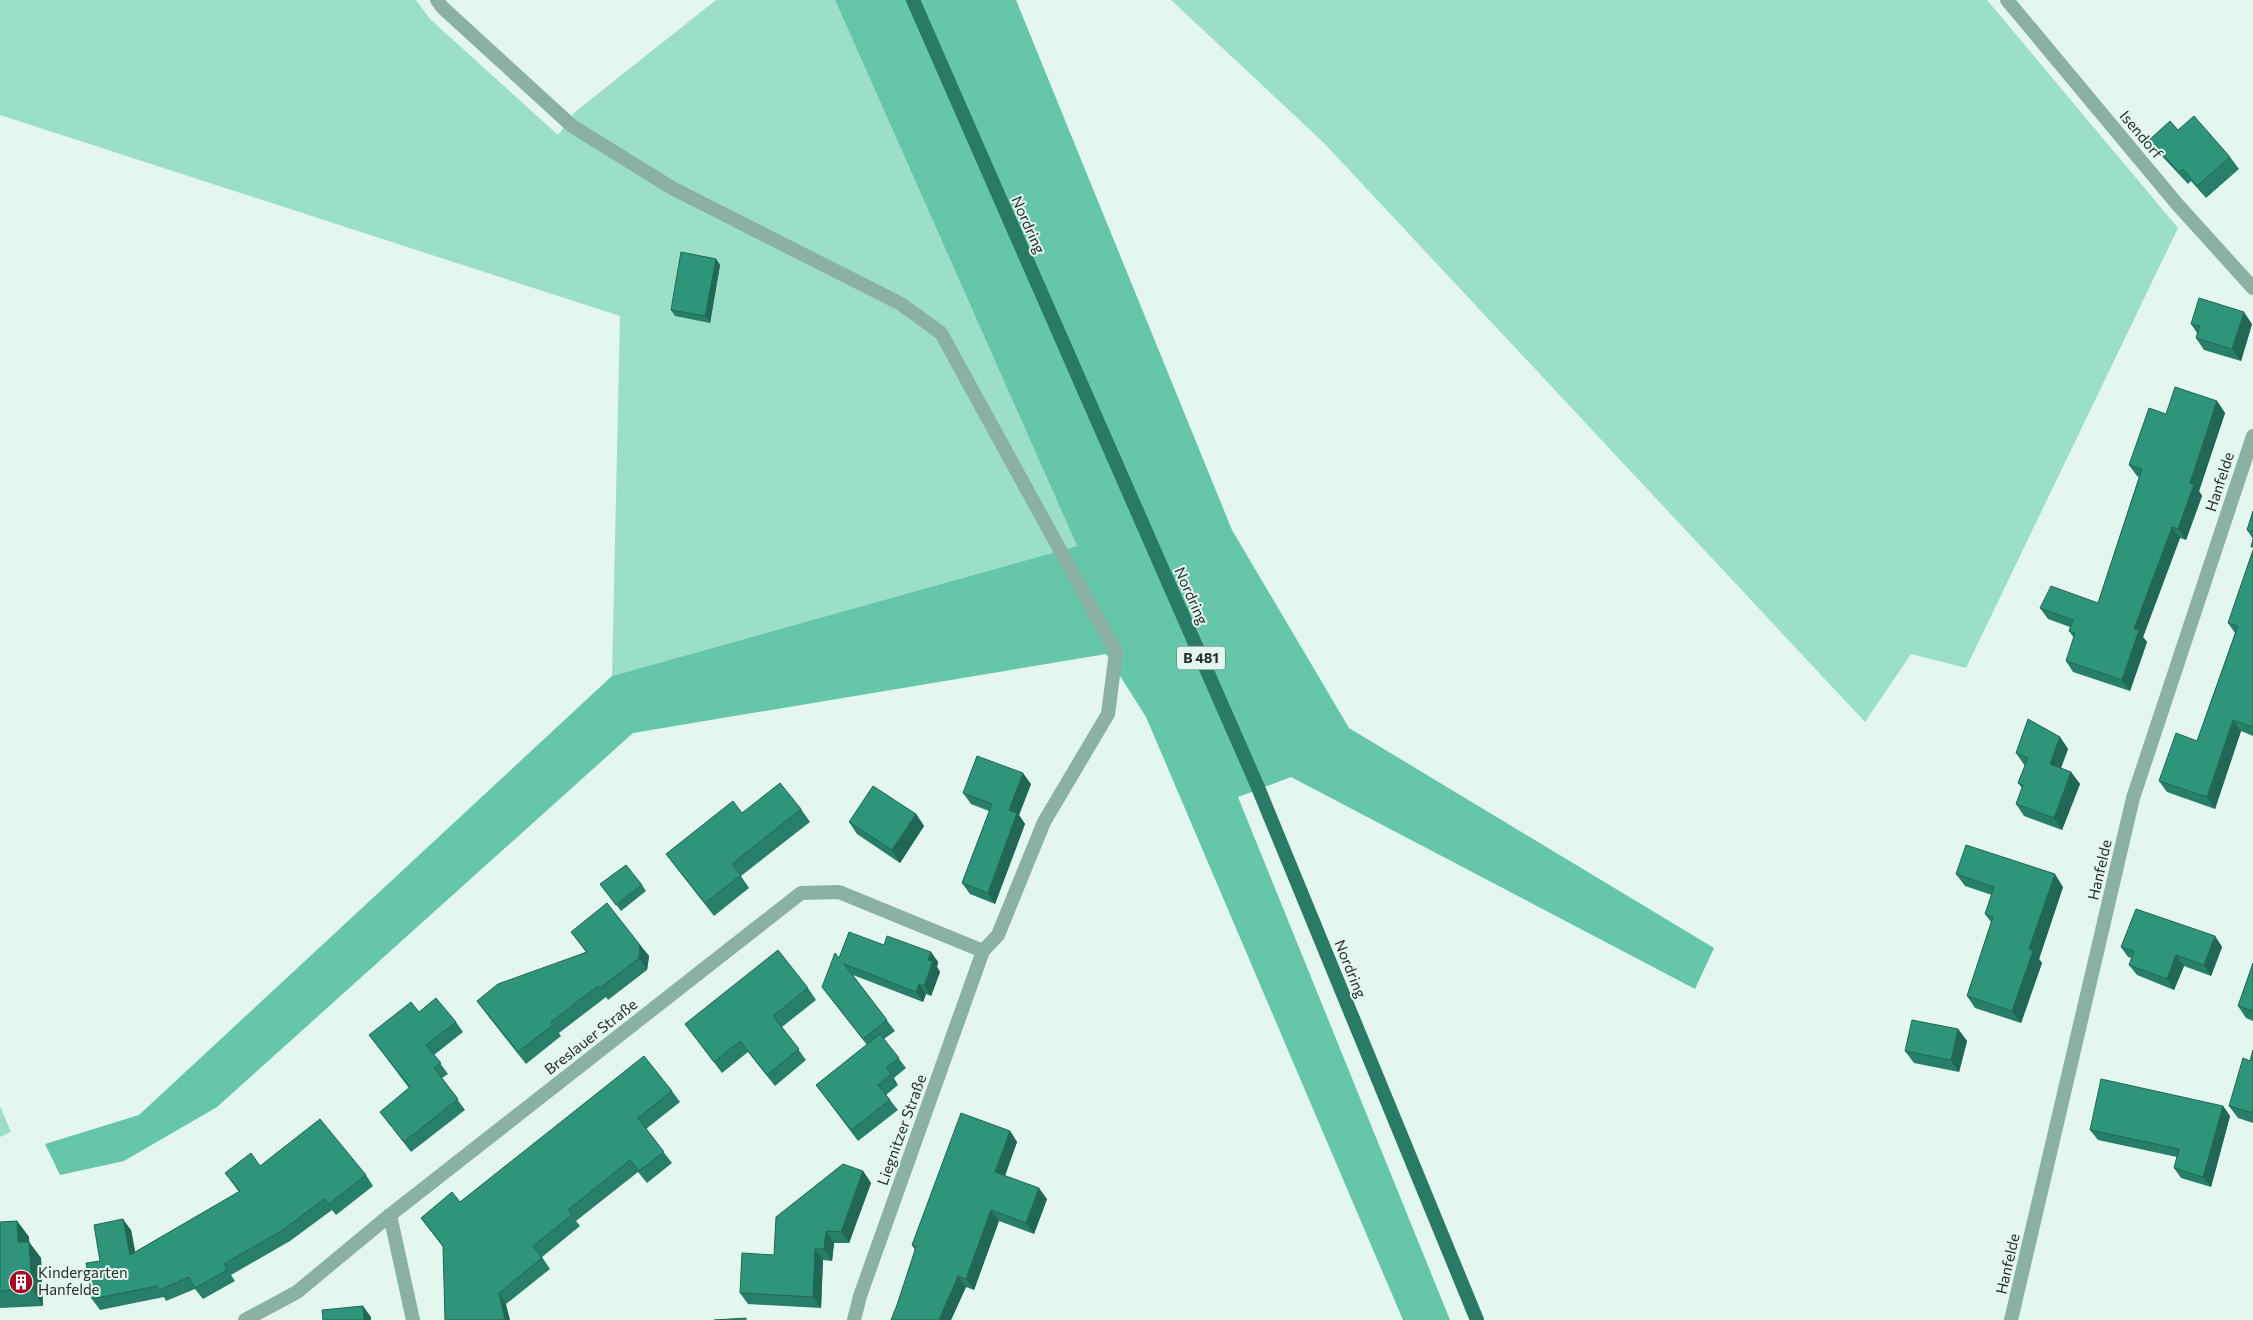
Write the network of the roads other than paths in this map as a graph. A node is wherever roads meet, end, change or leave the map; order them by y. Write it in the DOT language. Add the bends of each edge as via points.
graph roads {
  1 [pos="437,0"];
  2 [pos="912,0"];
  3 [pos="2007,0"];
  4 [pos="2253,288"];
  5 [pos="2252,442"];
  6 [pos="983,951"];
  7 [pos="390,1215"];
  8 [pos="245,1320"];
  9 [pos="413,1320"];
  10 [pos="854,1320"];
  11 [pos="1477,1320"];
  12 [pos="2011,1320"];
  1 -- 6 [label="street" via="572,126 672,188 900,304 941,333 1116,652 1108,714 1044,822 998,935"];
  2 -- 11 [label="main road, Nordring / B 481" via="1257,785"];
  3 -- 4 [label="street, Isendorf" via="2177,204"];
  5 -- 12 [label="street, Hanfelde" via="2133,798"];
  6 -- 7 [label="street, Breslauer Straße" via="839,892 801,893"];
  6 -- 10 [label="street, Liegnitzer Straße" via="863,1286"];
  7 -- 8 [label="street, Breslauer Straße" via="297,1292"];
  7 -- 9 [label="street"];
}
